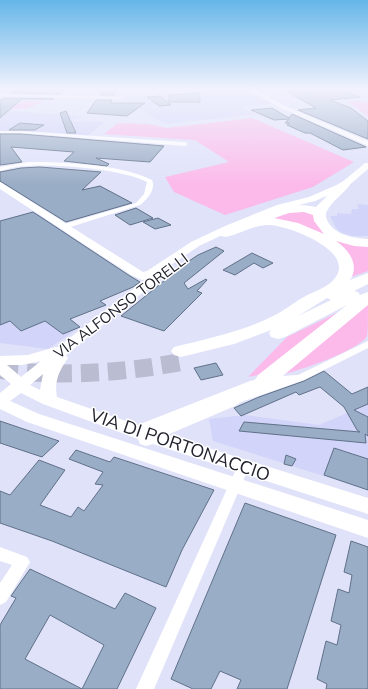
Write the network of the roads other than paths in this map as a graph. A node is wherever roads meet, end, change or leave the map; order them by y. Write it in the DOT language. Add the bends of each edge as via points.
graph roads {
  1 [pos="315,120"];
  2 [pos="0,132"];
  3 [pos="185,144"];
  4 [pos="368,144"];
  5 [pos="368,164"];
  6 [pos="0,169"];
  7 [pos="0,185"];
  8 [pos="344,185"];
  9 [pos="319,212"];
  10 [pos="64,227"];
  11 [pos="226,233"];
  12 [pos="368,244"];
  13 [pos="135,273"];
  14 [pos="368,278"];
  15 [pos="368,288"];
  16 [pos="140,289"];
  17 [pos="368,297"];
  18 [pos="275,323"];
  19 [pos="73,342"];
  20 [pos="368,344"];
  21 [pos="0,360"];
  22 [pos="0,367"];
  23 [pos="300,378"];
  24 [pos="265,380"];
  25 [pos="20,385"];
  26 [pos="49,400"];
  27 [pos="0,402"];
  28 [pos="229,402"];
  29 [pos="142,434"];
  30 [pos="136,452"];
  31 [pos="243,467"];
  32 [pos="235,484"];
  33 [pos="368,506"];
  34 [pos="368,529"];
  35 [pos="0,554"];
  36 [pos="0,597"];
  37 [pos="145,689"];
  1 -- 4 [label="main road"];
  2 -- 3 [label="street"];
  5 -- 8 [label="main road, VIA ALFONSO TORELLI"];
  6 -- 10 [label="street" via="28,164 87,168 128,174 150,181 149,191 138,204"];
  7 -- 10 [label="main road"];
  8 -- 9 [label="highway"];
  8 -- 13 [label="main road, VIA ALFONSO TORELLI" via="312,199 278,208 228,228 196,244 151,274 142,276"];
  9 -- 11 [label="highway" via="302,208 284,210"];
  9 -- 12 [label="highway" via="331,233"];
  10 -- 13 [label="main road"];
  11 -- 16 [label="main road, VIA ALFONSO TORELLI" via="187,255"];
  11 -- 18 [label="highway" via="261,222 277,222 324,239 345,257 347,270 339,284"];
  13 -- 16 [label="main road" via="141,282"];
  14 -- 18 [label="highway"];
  15 -- 18 [label="highway" via="263,340 227,352 184,356"];
  16 -- 19 [label="main road, VIA ALFONSO TORELLI"];
  17 -- 24 [label="highway"];
  19 -- 21 [label="main road" via="32,360"];
  19 -- 25 [label="main road, VIA ALFONSO TORELLI"];
  19 -- 26 [label="main road" via="50,372 47,386"];
  20 -- 23 [label="street"];
  22 -- 25 [label="main road, VIA DI PORTONACCIO"];
  23 -- 24 [label="street"];
  23 -- 28 [label="street"];
  24 -- 28 [label="main road"];
  24 -- 29 [label="street" via="242,387"];
  25 -- 26 [label="main road, VIA DI PORTONACCIO"];
  25 -- 27 [label="main road, VIA ALFONSO TORELLI"];
  26 -- 29 [label="main road, VIA DI PORTONACCIO"];
  27 -- 30 [label="main road, VIA DI PORTONACCIO" via="34,418"];
  28 -- 29 [label="main road"];
  29 -- 30 [label="main road"];
  29 -- 31 [label="main road, VIA DI PORTONACCIO"];
  30 -- 32 [label="main road, VIA DI PORTONACCIO"];
  31 -- 32 [label="street"];
  31 -- 33 [label="main road, VIA DI PORTONACCIO"];
  32 -- 34 [label="main road, VIA DI PORTONACCIO"];
  32 -- 37 [label="street"];
  35 -- 36 [label="street" via="22,562"];
}
